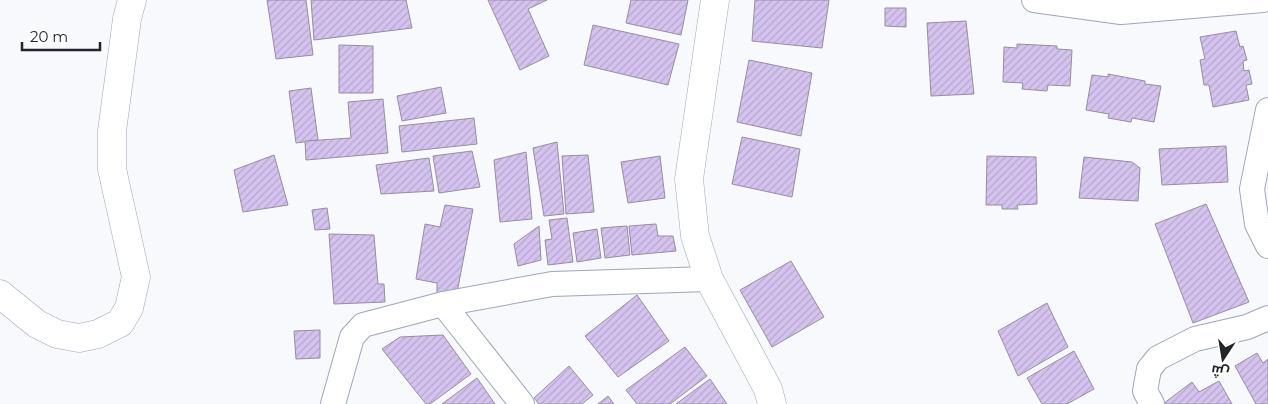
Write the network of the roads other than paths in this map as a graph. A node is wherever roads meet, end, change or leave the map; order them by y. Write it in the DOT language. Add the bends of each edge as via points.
graph roads {
  1 [pos="132,0"];
  2 [pos="715,0"];
  3 [pos="1034,0"];
  4 [pos="1263,0"];
  5 [pos="1268,110"];
  6 [pos="1268,246"];
  7 [pos="709,279"];
  8 [pos="0,294"];
  9 [pos="443,304"];
  10 [pos="1268,318"];
  11 [pos="333,404"];
  12 [pos="522,404"];
  13 [pos="772,404"];
  14 [pos="1152,404"];
  1 -- 8 [label="main road" via="112,131 112,169 136,277 129,308 120,323 98,334 79,338 57,334 37,324"];
  2 -- 7 [label="main road" via="689,179 695,236"];
  3 -- 4 [label="street" via="1121,12"];
  5 -- 6 [label="street" via="1252,189 1257,224"];
  7 -- 9 [label="street" via="552,284"];
  7 -- 13 [label="main road" via="768,389"];
  9 -- 11 [label="street" via="363,325 352,337"];
  9 -- 12 [label="street"];
  10 -- 14 [label="street" via="1247,327 1195,339 1158,358 1149,369 1144,391"];
}
